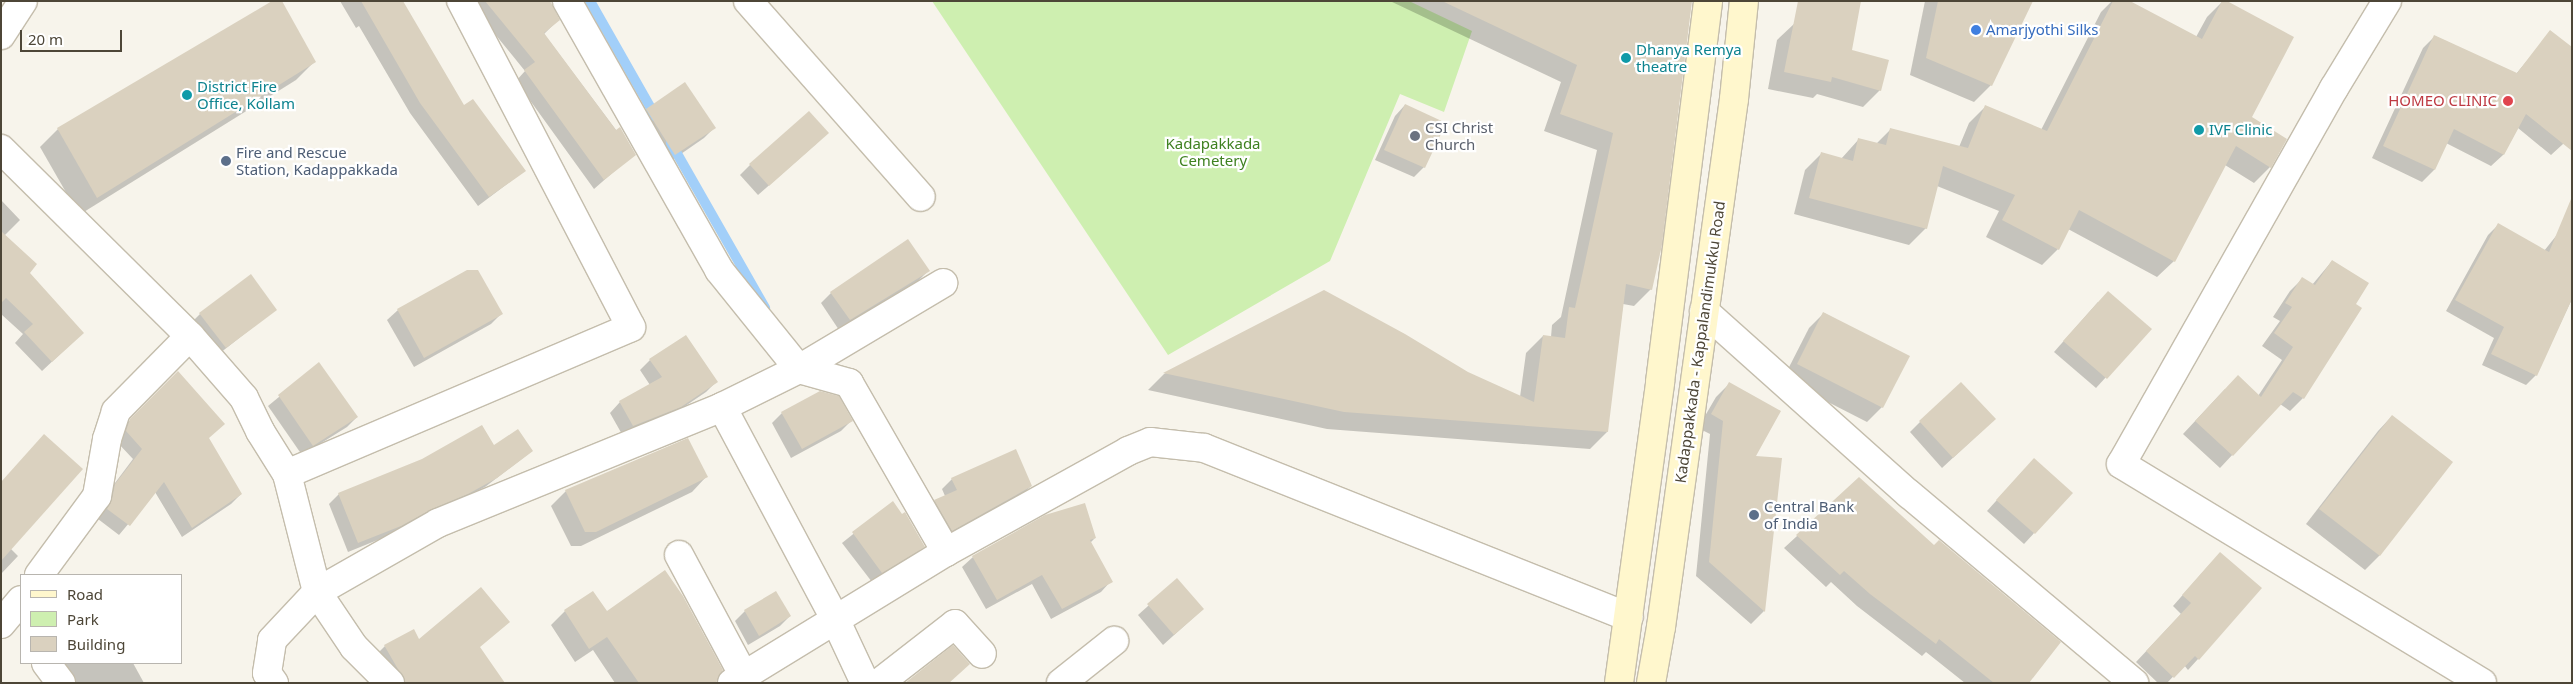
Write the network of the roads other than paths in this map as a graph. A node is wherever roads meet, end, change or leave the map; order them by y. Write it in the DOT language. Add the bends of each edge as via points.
graph roads {
  1 [pos="23,1"];
  2 [pos="461,1"];
  3 [pos="567,1"];
  4 [pos="748,1"];
  5 [pos="1708,1"];
  6 [pos="1744,1"];
  7 [pos="2387,1"];
  8 [pos="1,35"];
  9 [pos="1,149"];
  10 [pos="921,196"];
  11 [pos="944,284"];
  12 [pos="1704,311"];
  13 [pos="190,336"];
  14 [pos="799,369"];
  15 [pos="722,407"];
  16 [pos="287,474"];
  17 [pos="946,552"];
  18 [pos="679,555"];
  19 [pos="40,574"];
  20 [pos="317,592"];
  21 [pos="1629,617"];
  22 [pos="835,620"];
  23 [pos="1114,641"];
  24 [pos="982,654"];
  25 [pos="47,664"];
  26 [pos="738,679"];
  27 [pos="60,683"];
  28 [pos="274,683"];
  29 [pos="390,683"];
  30 [pos="865,683"];
  31 [pos="879,683"];
  32 [pos="1061,683"];
  33 [pos="1618,683"];
  34 [pos="1651,683"];
  35 [pos="2134,683"];
  36 [pos="2482,683"];
  1 -- 8 [label="street"];
  2 -- 16 [label="street" via="631,327"];
  3 -- 14 [label="street" via="719,270"];
  4 -- 10 [label="street"];
  5 -- 21 [label="main road"];
  6 -- 12 [label="main road, Kadappakkada - Kappalandimukku Road" via="1734,99"];
  7 -- 36 [label="street" via="2334,88 2121,464"];
  9 -- 13 [label="street"];
  11 -- 14 [label="street"];
  12 -- 34 [label="main road, Kadappakkada - Kappalandimukku Road"];
  12 -- 35 [label="street" via="1909,494"];
  13 -- 16 [label="street" via="244,398"];
  13 -- 19 [label="street" via="116,411 107,439 97,496"];
  14 -- 15 [label="street"];
  14 -- 17 [label="street" via="849,383"];
  15 -- 20 [label="street" via="438,523"];
  15 -- 22 [label="street"];
  16 -- 20 [label="street"];
  17 -- 21 [label="street" via="1128,451 1150,442 1204,448"];
  17 -- 22 [label="street"];
  18 -- 26 [label="street"];
  20 -- 28 [label="street" via="272,640 267,673"];
  20 -- 29 [label="street" via="354,647"];
  21 -- 33 [label="main road"];
  22 -- 26 [label="street"];
  22 -- 30 [label="street"];
  23 -- 32 [label="street"];
  24 -- 31 [label="street" via="955,624"];
  25 -- 27 [label="street"];
}
